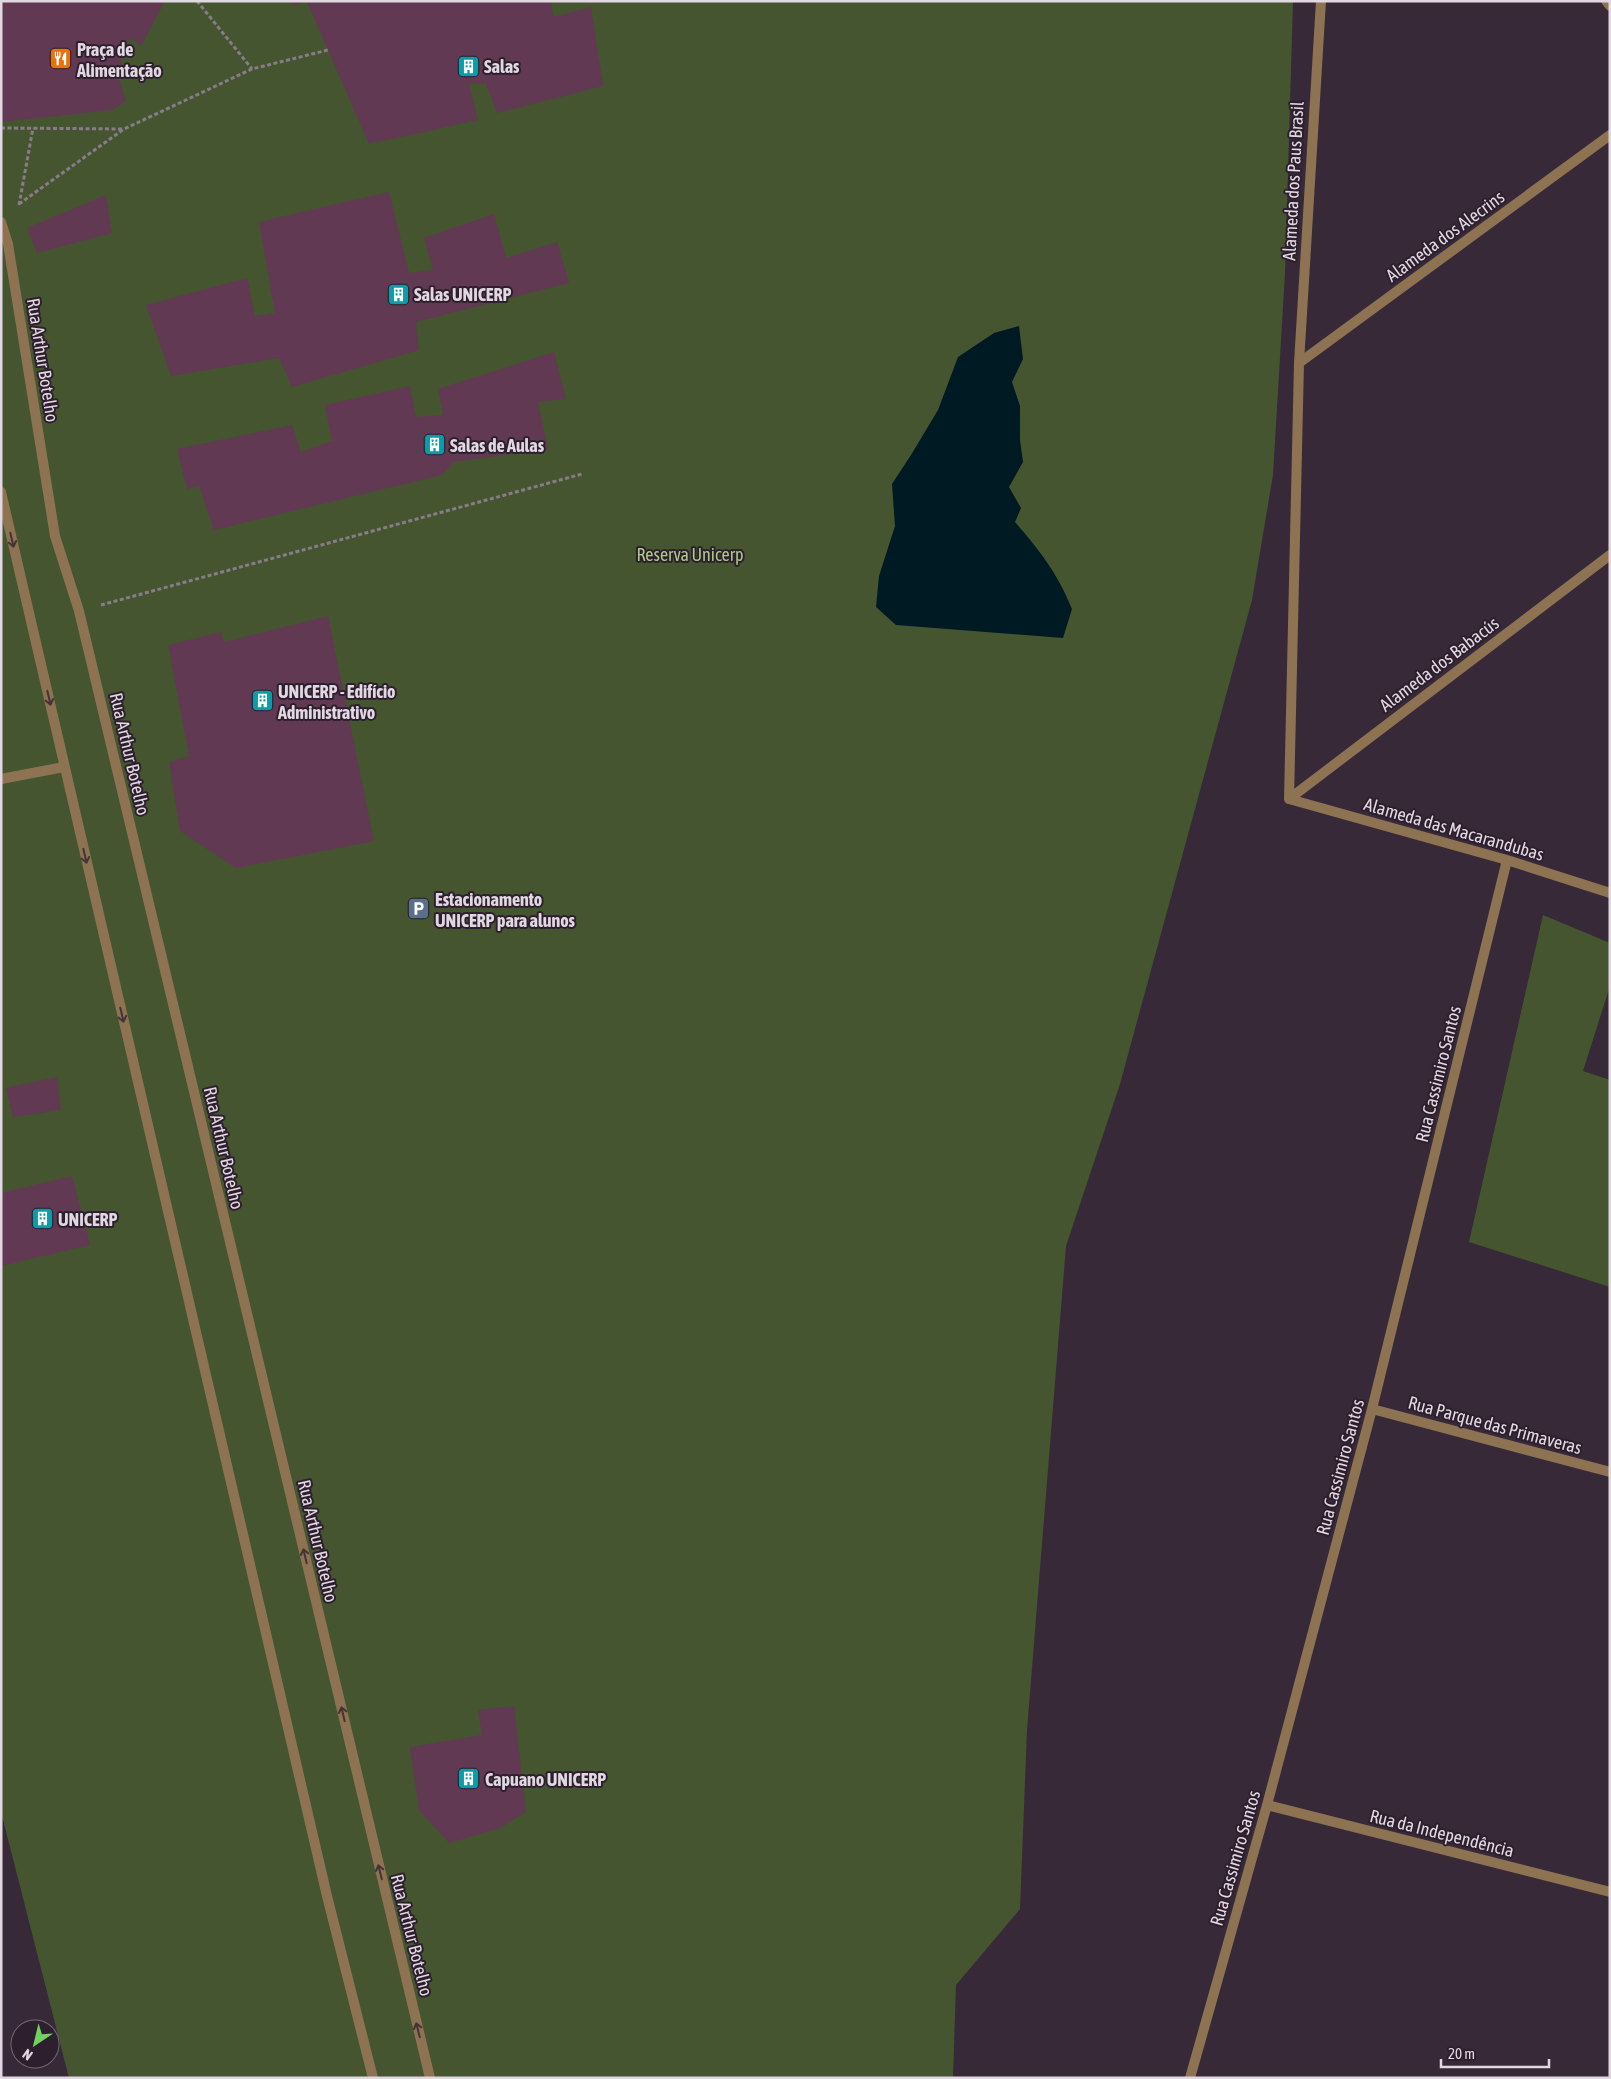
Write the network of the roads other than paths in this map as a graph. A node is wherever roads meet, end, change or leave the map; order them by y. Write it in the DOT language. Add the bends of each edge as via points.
graph roads {
  1 [pos="1320,1"];
  2 [pos="1606,1"];
  3 [pos="1610,6"];
  4 [pos="1610,135"];
  5 [pos="1,222"];
  6 [pos="1299,362"];
  7 [pos="1,492"];
  8 [pos="1610,555"];
  9 [pos="64,767"];
  10 [pos="1,779"];
  11 [pos="1289,800"];
  12 [pos="1507,860"];
  13 [pos="1610,893"];
  14 [pos="1372,1410"];
  15 [pos="1610,1472"];
  16 [pos="1267,1805"];
  17 [pos="1610,1892"];
  18 [pos="373,2078"];
  19 [pos="430,2078"];
  20 [pos="1190,2078"];
  1 -- 6 [label="street, Alameda dos Paus Brasil"];
  2 -- 3 [label="street"];
  4 -- 6 [label="street, Alameda dos Alecrins"];
  19 -- 5 [label="street, Rua Arthur Botelho, one-way" via="79,611 55,536 8,244"];
  6 -- 11 [label="street, Alameda dos Paus Brasil"];
  7 -- 9 [label="street, one-way"];
  8 -- 11 [label="street, Alameda dos Babacús"];
  9 -- 10 [label="street"];
  9 -- 18 [label="street, one-way" via="327,1896"];
  11 -- 12 [label="street, Alameda das Macarandubas"];
  12 -- 13 [label="street, Alameda das Macarandubas"];
  12 -- 14 [label="street, Rua Cassimiro Santos"];
  14 -- 15 [label="street, Rua Parque das Primaveras"];
  14 -- 16 [label="street, Rua Cassimiro Santos"];
  16 -- 17 [label="street, Rua da Independência"];
  16 -- 20 [label="street, Rua Cassimiro Santos"];
}
